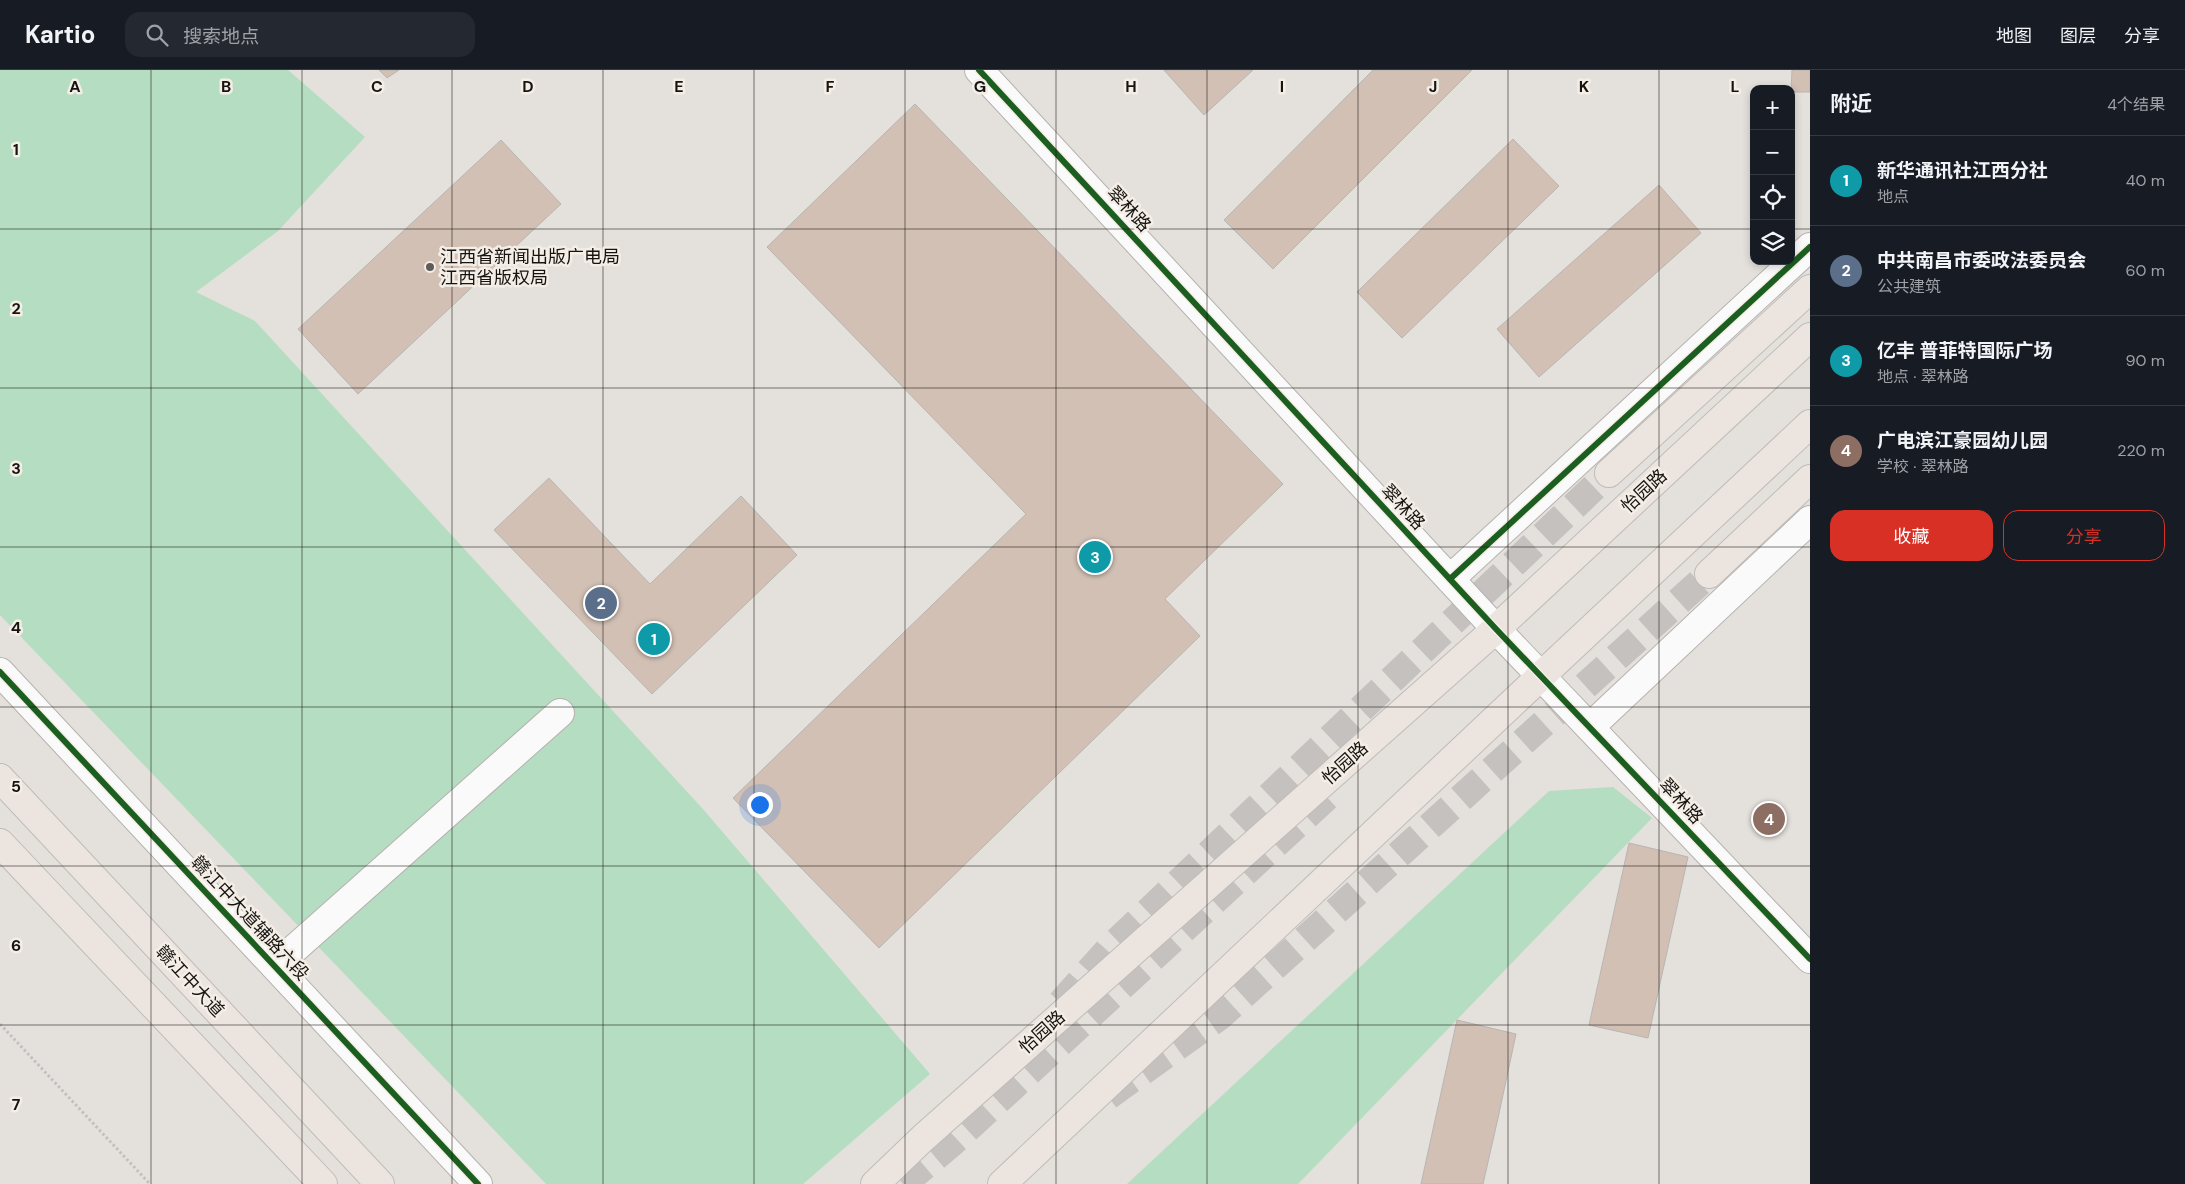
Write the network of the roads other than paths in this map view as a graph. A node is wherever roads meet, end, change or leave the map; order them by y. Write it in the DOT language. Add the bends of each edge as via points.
graph roads {
  1 [pos="980,70"];
  2 [pos="1810,247"];
  3 [pos="1810,290"];
  4 [pos="1810,337"];
  5 [pos="1810,424"];
  6 [pos="1610,473"];
  7 [pos="1810,479"];
  8 [pos="1810,520"];
  9 [pos="1708,574"];
  10 [pos="1450,579"];
  11 [pos="1496,629"];
  12 [pos="0,672"];
  13 [pos="1540,676"];
  14 [pos="560,713"];
  15 [pos="1590,727"];
  16 [pos="0,778"];
  17 [pos="0,843"];
  18 [pos="1810,960"];
  19 [pos="274,966"];
  20 [pos="923,1138"];
  21 [pos="322,1184"];
  22 [pos="380,1184"];
  23 [pos="478,1184"];
  24 [pos="868,1184"];
  25 [pos="874,1184"];
  26 [pos="1002,1184"];
  1 -- 10 [label="street, 翠林路"];
  2 -- 10 [label="street"];
  3 -- 6 [label="main road"];
  4 -- 11 [label="main road, 怡园路"];
  5 -- 13 [label="main road"];
  7 -- 9 [label="main road"];
  8 -- 15 [label="street"];
  10 -- 11 [label="street, 翠林路"];
  11 -- 13 [label="street, 翠林路"];
  11 -- 20 [label="main road, 怡园路"];
  12 -- 19 [label="street, 赣江中大道辅路六段"];
  13 -- 15 [label="street, 翠林路"];
  13 -- 26 [label="main road"];
  14 -- 19 [label="street"];
  15 -- 18 [label="street, 翠林路"];
  16 -- 22 [label="main road, 赣江中大道"];
  17 -- 21 [label="main road"];
  19 -- 23 [label="street, 赣江中大道辅路六段"];
  20 -- 24 [label="street"];
  20 -- 25 [label="main road, 怡园路"];
}
